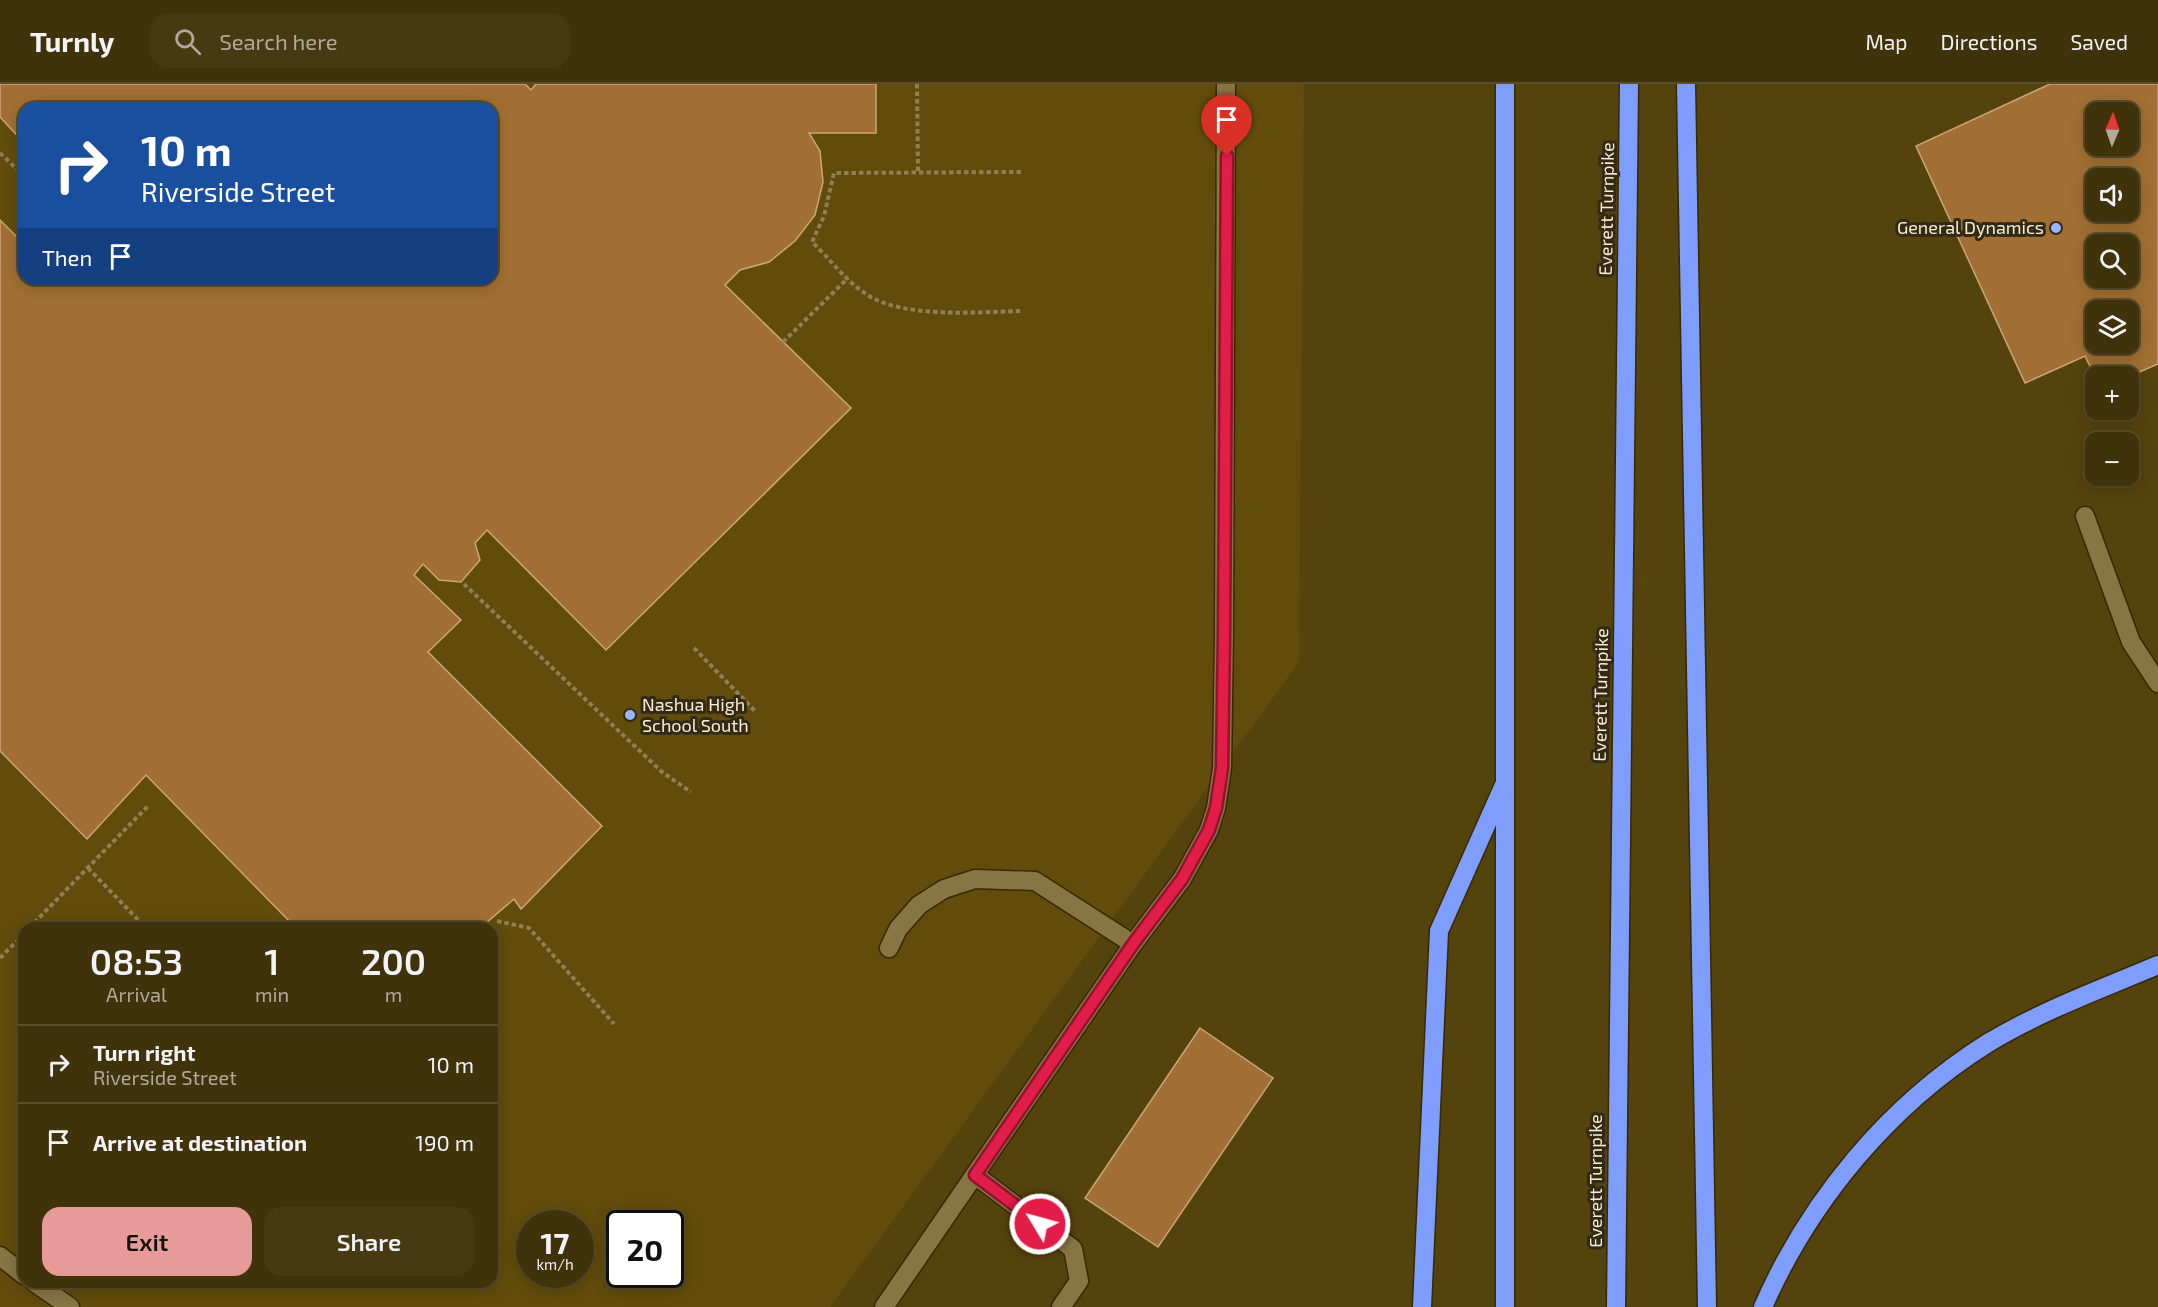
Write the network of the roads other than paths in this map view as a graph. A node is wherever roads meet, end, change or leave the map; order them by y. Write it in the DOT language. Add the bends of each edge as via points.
graph roads {
  1 [pos="1227,84"];
  2 [pos="1505,84"];
  3 [pos="1629,84"];
  4 [pos="1686,84"];
  5 [pos="2085,516"];
  6 [pos="2158,683"];
  7 [pos="1507,777"];
  8 [pos="1133,944"];
  9 [pos="889,948"];
  10 [pos="2158,965"];
  11 [pos="975,1175"];
  12 [pos="0,1256"];
  13 [pos="18,1270"];
  14 [pos="43,1288"];
  15 [pos="70,1307"];
  16 [pos="884,1307"];
  17 [pos="1062,1307"];
  18 [pos="1422,1307"];
  19 [pos="1505,1307"];
  20 [pos="1616,1307"];
  21 [pos="1707,1307"];
  22 [pos="1763,1307"];
  1 -- 8 [label="street" via="1222,768 1209,830 1182,879"];
  2 -- 7 [label="highway"];
  3 -- 20 [label="highway, Everett Turnpike"];
  4 -- 21 [label="highway"];
  5 -- 6 [label="street" via="2131,642"];
  7 -- 18 [label="highway" via="1439,930"];
  7 -- 19 [label="highway"];
  8 -- 9 [label="street" via="1035,880 975,879 944,889 919,905 898,929"];
  8 -- 11 [label="street"];
  10 -- 22 [label="highway" via="2056,1008 1988,1043 1910,1102 1824,1199 1794,1246"];
  11 -- 16 [label="street"];
  11 -- 17 [label="street" via="1073,1249 1079,1281"];
  12 -- 13 [label="street"];
  14 -- 15 [label="street"];
}
